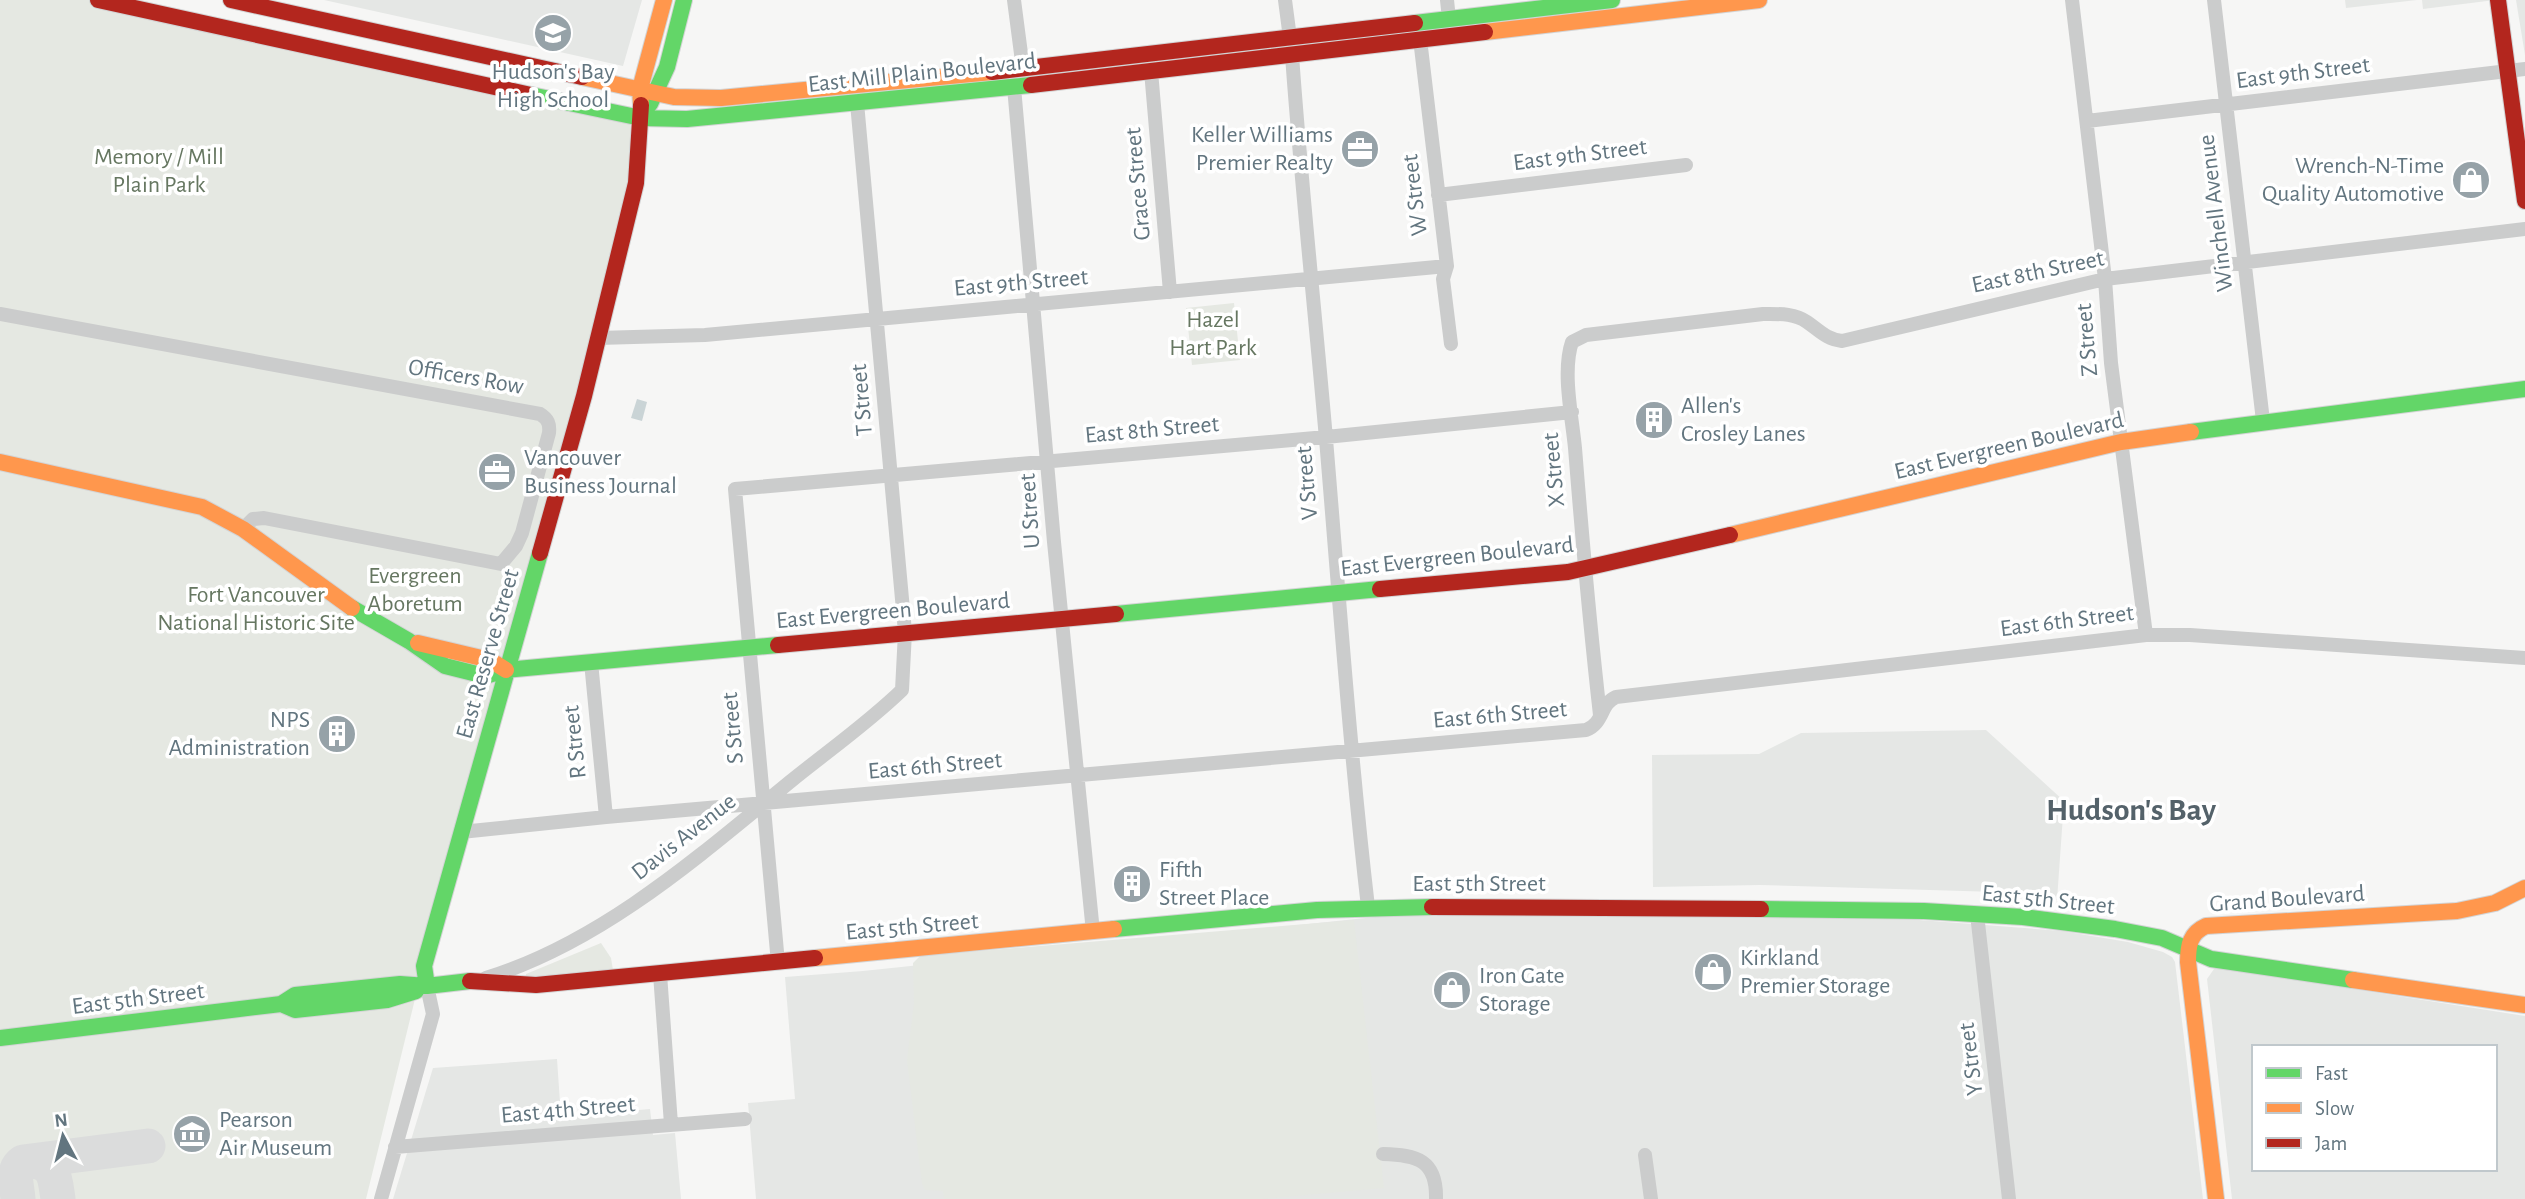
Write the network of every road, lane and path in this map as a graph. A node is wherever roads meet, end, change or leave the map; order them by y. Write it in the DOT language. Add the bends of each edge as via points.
graph roads {
  1 [pos="98,0"];
  2 [pos="232,0"];
  3 [pos="664,0"];
  4 [pos="684,0"];
  5 [pos="1014,0"];
  6 [pos="1285,0"];
  7 [pos="1447,0"];
  8 [pos="1607,0"];
  9 [pos="1612,0"];
  10 [pos="1759,0"];
  11 [pos="2071,0"];
  12 [pos="2214,0"];
  13 [pos="2498,0"];
  14 [pos="1449,19"];
  15 [pos="1290,38"];
  16 [pos="1420,39"];
  17 [pos="1292,55"];
  18 [pos="1023,69"];
  19 [pos="2525,69"];
  20 [pos="1151,71"];
  21 [pos="2508,71"];
  22 [pos="1014,87"];
  23 [pos="640,89"];
  24 [pos="658,93"];
  25 [pos="857,103"];
  26 [pos="2227,106"];
  27 [pos="641,118"];
  28 [pos="2087,121"];
  29 [pos="1686,165"];
  30 [pos="1438,195"];
  31 [pos="2525,201"];
  32 [pos="2525,229"];
  33 [pos="2245,263"];
  34 [pos="1447,266"];
  35 [pos="1310,278"];
  36 [pos="2105,279"];
  37 [pos="1170,292"];
  38 [pos="1034,304"];
  39 [pos="0,314"];
  40 [pos="877,318"];
  41 [pos="598,338"];
  42 [pos="1572,342"];
  43 [pos="1451,344"];
  44 [pos="2525,389"];
  45 [pos="1572,412"];
  46 [pos="2263,421"];
  47 [pos="1326,437"];
  48 [pos="2121,442"];
  49 [pos="0,462"];
  50 [pos="1049,462"];
  51 [pos="892,476"];
  52 [pos="735,489"];
  53 [pos="243,529"];
  54 [pos="1584,567"];
  55 [pos="1338,592"];
  56 [pos="1062,618"];
  57 [pos="905,632"];
  58 [pos="2146,635"];
  59 [pos="749,648"];
  60 [pos="2525,658"];
  61 [pos="590,663"];
  62 [pos="506,670"];
  63 [pos="900,693"];
  64 [pos="1600,720"];
  65 [pos="1352,751"];
  66 [pos="1077,776"];
  67 [pos="763,804"];
  68 [pos="606,817"];
  69 [pos="461,832"];
  70 [pos="2525,888"];
  71 [pos="1368,907"];
  72 [pos="1977,915"];
  73 [pos="1093,932"];
  74 [pos="2188,949"];
  75 [pos="778,963"];
  76 [pos="660,974"];
  77 [pos="474,981"];
  78 [pos="427,986"];
  79 [pos="2525,1004"];
  80 [pos="0,1038"];
  81 [pos="745,1119"];
  82 [pos="671,1124"];
  83 [pos="395,1147"];
  84 [pos="1382,1154"];
  85 [pos="1645,1155"];
  86 [pos="381,1199"];
  87 [pos="1436,1199"];
  88 [pos="1651,1199"];
  89 [pos="2010,1199"];
  90 [pos="2216,1199"];
  1 -- 27 [label="street, East Mill Plain Boulevard"];
  2 -- 23 [label="street, East Mill Plain Boulevard"];
  3 -- 23 [label="street, East Reserve Street"];
  4 -- 24 [label="street, East Reserve Street"];
  5 -- 18 [label="street"];
  6 -- 15 [label="street"];
  7 -- 14 [label="street"];
  8 -- 9 [label="street, East Mill Plain Boulevard"];
  8 -- 14 [label="street, East Mill Plain Boulevard"];
  10 -- 16 [label="street, East Mill Plain Boulevard"];
  11 -- 28 [label="street, Z Street"];
  12 -- 26 [label="street, Winchell Avenue"];
  13 -- 21 [label="street"];
  14 -- 15 [label="street, East Mill Plain Boulevard"];
  15 -- 18 [label="street, East Mill Plain Boulevard"];
  16 -- 17 [label="street, East Mill Plain Boulevard"];
  16 -- 30 [label="street, W Street"];
  17 -- 20 [label="street, East Mill Plain Boulevard"];
  17 -- 35 [label="street, V Street"];
  18 -- 24 [label="street, East Mill Plain Boulevard" via="721,98"];
  19 -- 21 [label="street, East 9th Street"];
  20 -- 22 [label="street, East Mill Plain Boulevard"];
  20 -- 37 [label="street, Grace Street"];
  21 -- 26 [label="street, East 9th Street"];
  21 -- 31 [label="street"];
  22 -- 25 [label="street, East Mill Plain Boulevard"];
  22 -- 38 [label="street, U Street"];
  23 -- 24 [label="street, East Mill Plain Boulevard"];
  23 -- 27 [label="street, East Reserve Street"];
  24 -- 27 [label="street, East Reserve Street"];
  25 -- 27 [label="street, East Mill Plain Boulevard" via="687,119"];
  25 -- 40 [label="street, T Street"];
  26 -- 28 [label="street, East 9th Street"];
  26 -- 33 [label="street, Winchell Avenue"];
  27 -- 41 [label="street, East Reserve Street" via="636,183"];
  28 -- 36 [label="street, Z Street"];
  29 -- 30 [label="street, East 9th Street"];
  30 -- 34 [label="street, W Street"];
  32 -- 33 [label="street, East 8th Street"];
  33 -- 36 [label="street, East 8th Street"];
  33 -- 46 [label="street, Winchell Avenue"];
  34 -- 35 [label="street, East 9th Street"];
  34 -- 43 [label="street, W Street" via="1443,279"];
  35 -- 37 [label="street, East 9th Street"];
  35 -- 47 [label="street, V Street"];
  36 -- 42 [label="street, East 8th Street" via="1842,341 1828,339 1805,321 1786,314 1763,314 1586,335"];
  36 -- 48 [label="street, Z Street"];
  37 -- 38 [label="street, East 9th Street"];
  38 -- 40 [label="street, East 9th Street"];
  38 -- 50 [label="street, U Street"];
  39 -- 53 [label="street, Officers Row" via="540,414 549,424 520,538 501,565 264,518 253,519"];
  40 -- 41 [label="street, East 9th Street" via="705,335"];
  40 -- 51 [label="street, T Street"];
  41 -- 62 [label="street, East Reserve Street"];
  42 -- 45 [label="street, X Street" via="1568,355"];
  44 -- 46 [label="street, East Evergreen Boulevard"];
  45 -- 47 [label="street, East 8th Street"];
  45 -- 54 [label="street, X Street"];
  46 -- 48 [label="street, East Evergreen Boulevard"];
  47 -- 50 [label="street, East 8th Street"];
  47 -- 55 [label="street, V Street"];
  48 -- 54 [label="street, East Evergreen Boulevard"];
  48 -- 58 [label="street, Z Street"];
  49 -- 53 [label="street, East Evergreen Boulevard" via="192,503"];
  50 -- 51 [label="street, East 8th Street"];
  50 -- 56 [label="street, U Street"];
  51 -- 52 [label="street, East 8th Street"];
  51 -- 57 [label="street, T Street"];
  52 -- 59 [label="street, S Street"];
  53 -- 62 [label="street, East Evergreen Boulevard" via="362,615 445,666 485,676"];
  54 -- 55 [label="street, East Evergreen Boulevard" via="1540,575"];
  54 -- 64 [label="street, X Street"];
  55 -- 56 [label="street, East Evergreen Boulevard"];
  55 -- 65 [label="street, V Street"];
  56 -- 57 [label="street, East Evergreen Boulevard"];
  56 -- 66 [label="street, U Street"];
  57 -- 59 [label="street, East Evergreen Boulevard"];
  57 -- 63 [label="street, T Street"];
  58 -- 60 [label="street, East 6th Street"];
  58 -- 64 [label="street, East 6th Street" via="1616,697 1606,703"];
  59 -- 61 [label="street, East Evergreen Boulevard"];
  59 -- 67 [label="street, S Street"];
  61 -- 62 [label="street, East Evergreen Boulevard"];
  61 -- 68 [label="street, R Street"];
  62 -- 69 [label="street, East Reserve Street"];
  63 -- 67 [label="street, Davis Avenue"];
  64 -- 65 [label="street, East 6th Street" via="1586,730"];
  65 -- 66 [label="street, East 6th Street"];
  65 -- 71 [label="street, V Street"];
  66 -- 67 [label="street, East 6th Street"];
  66 -- 73 [label="street, U Street"];
  67 -- 68 [label="street, East 6th Street"];
  67 -- 75 [label="street, S Street"];
  67 -- 77 [label="street, Davis Avenue" via="623,913 560,949"];
  68 -- 69 [label="street, East 6th Street"];
  69 -- 78 [label="street, East Reserve Street" via="423,967"];
  70 -- 74 [label="street, Grand Boulevard" via="2495,903 2457,911 2206,926 2190,937"];
  71 -- 72 [label="street, East 5th Street" via="1850,909"];
  71 -- 73 [label="street, East 5th Street"];
  72 -- 74 [label="street, East 5th Street" via="2115,929 2162,938"];
  72 -- 89 [label="street, Y Street"];
  73 -- 75 [label="street, East 5th Street"];
  74 -- 79 [label="street, East 5th Street" via="2211,959"];
  74 -- 90 [label="street"];
  75 -- 76 [label="street, East 5th Street"];
  76 -- 77 [label="street, East 5th Street" via="536,985"];
  76 -- 82 [label="street"];
  77 -- 78 [label="street, East 5th Street"];
  78 -- 80 [label="street, East 5th Street" via="400,984 295,995 281,1004"];
  78 -- 83 [label="street, East Reserve Street" via="433,1014"];
  81 -- 82 [label="street, East 4th Street"];
  82 -- 83 [label="street, East 4th Street"];
  83 -- 86 [label="street, East Reserve Street"];
  84 -- 87 [label="street" via="1401,1154 1426,1164 1433,1173"];
  85 -- 88 [label="street"];
}
